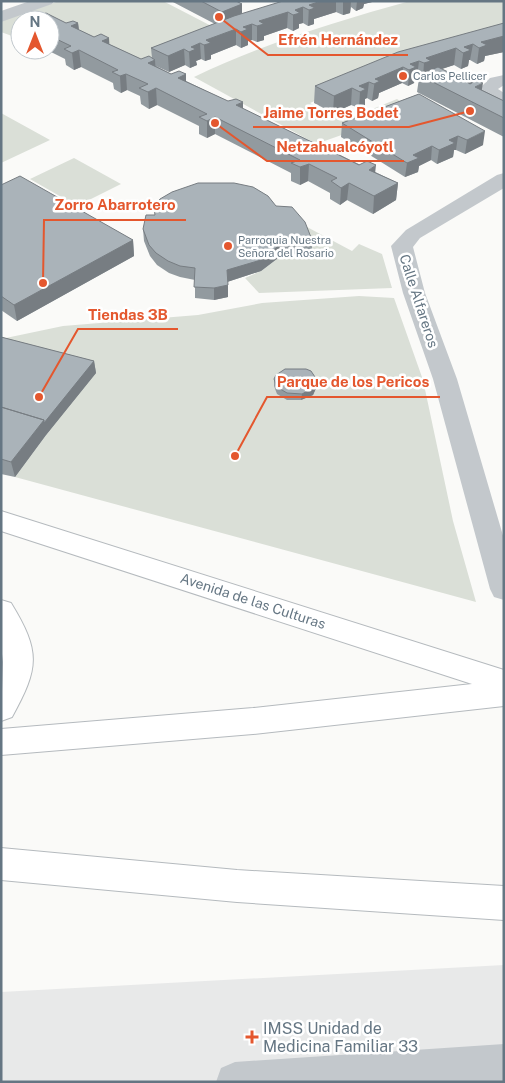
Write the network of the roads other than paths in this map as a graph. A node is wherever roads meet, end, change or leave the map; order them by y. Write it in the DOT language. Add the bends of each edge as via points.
graph roads {
  1 [pos="46,1"];
  2 [pos="1,17"];
  3 [pos="504,80"];
  4 [pos="504,101"];
  5 [pos="504,179"];
  6 [pos="494,511"];
  7 [pos="1,521"];
  8 [pos="504,589"];
  9 [pos="1,611"];
  10 [pos="504,682"];
  11 [pos="504,693"];
  12 [pos="1,708"];
  13 [pos="1,742"];
  14 [pos="1,864"];
  15 [pos="504,902"];
  16 [pos="504,1063"];
  17 [pos="235,1082"];
  1 -- 2 [label="street"];
  3 -- 4 [label="street" via="489,88 490,93"];
  5 -- 6 [label="street, Calle Alfareros" via="413,234 402,246 414,293"];
  6 -- 8 [label="street, Calle Alfareros"];
  7 -- 10 [label="main road, Avenida de las Culturas"];
  9 -- 12 [label="main road" via="12,629 17,653 16,679"];
  11 -- 13 [label="main road" via="253,721"];
  14 -- 15 [label="main road" via="237,886"];
  16 -- 17 [label="street"];
}
